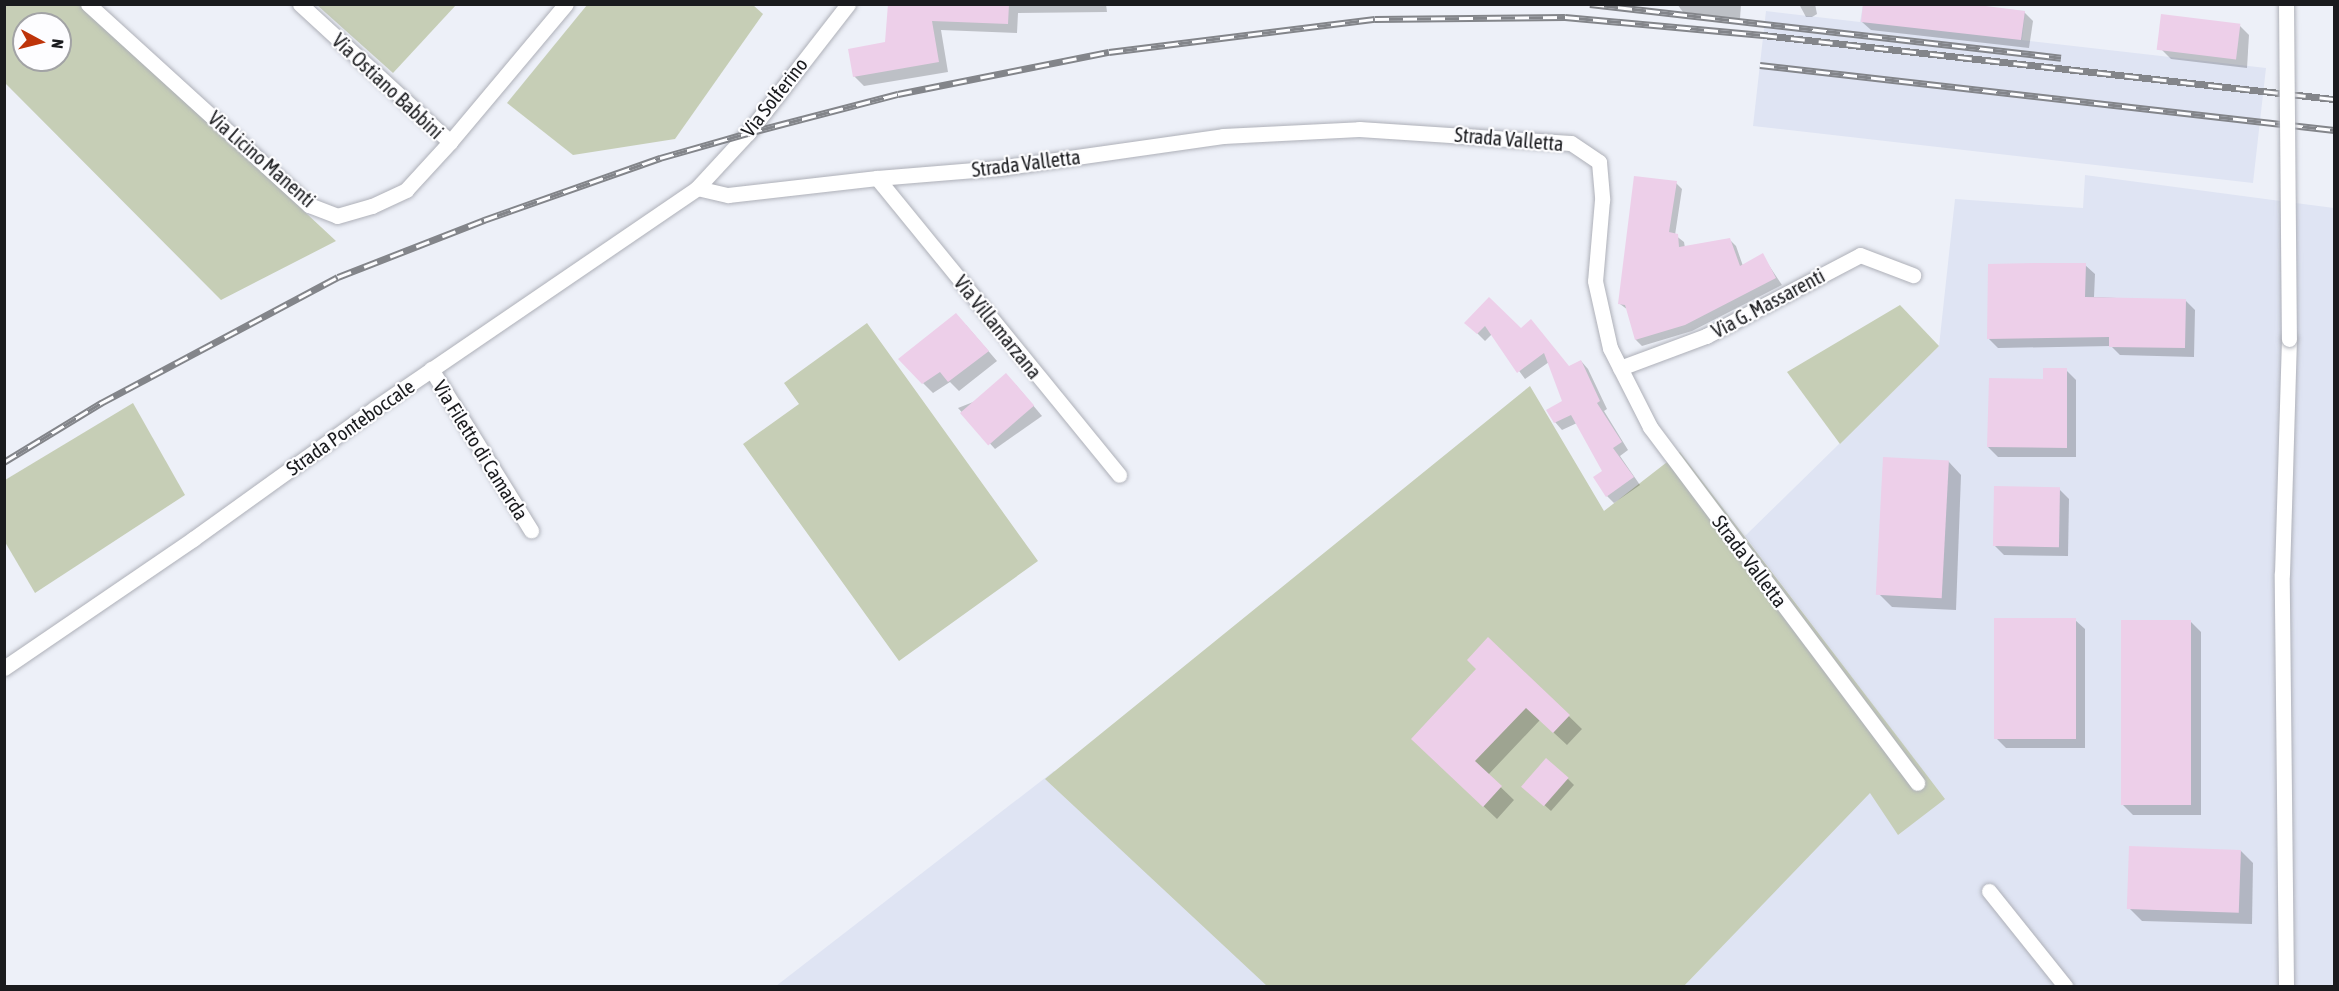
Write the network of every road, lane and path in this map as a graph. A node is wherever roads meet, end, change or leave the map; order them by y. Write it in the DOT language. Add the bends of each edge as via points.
graph roads {
  1 [pos="88,4"];
  2 [pos="300,4"];
  3 [pos="566,4"];
  4 [pos="848,4"];
  5 [pos="2286,4"];
  6 [pos="450,142"];
  7 [pos="877,178"];
  8 [pos="697,188"];
  9 [pos="1913,275"];
  10 [pos="1620,368"];
  11 [pos="431,369"];
  12 [pos="1119,475"];
  13 [pos="531,530"];
  14 [pos="4,668"];
  15 [pos="1917,783"];
  16 [pos="1989,891"];
  17 [pos="2065,987"];
  18 [pos="2286,987"];
  1 -- 6 [label="street, Via Licino Manenti" via="309,205 337,216 372,207 406,190"];
  2 -- 6 [label="street, Via Ostiano Babbini"];
  3 -- 6 [label="street, Via Ostiano Babbini"];
  4 -- 8 [label="street, Via Solferino" via="747,133"];
  5 -- 18 [label="street, bridge" via="2289,339 2282,574"];
  7 -- 8 [label="street, Strada Valletta" via="728,195"];
  7 -- 10 [label="street, Strada Valletta" via="999,168 1223,136 1359,129 1571,143 1599,162 1602,200 1595,281 1610,348"];
  7 -- 12 [label="street, Via Villamarzana"];
  8 -- 11 [label="street, Strada Ponteboccale"];
  9 -- 10 [label="street, Via G. Massarenti" via="1860,255 1706,336"];
  10 -- 15 [label="street, Strada Valletta" via="1650,427"];
  11 -- 13 [label="street, Via Filetto di Camarda"];
  11 -- 14 [label="street, Strada Ponteboccale"];
  16 -- 17 [label="street"];
}
